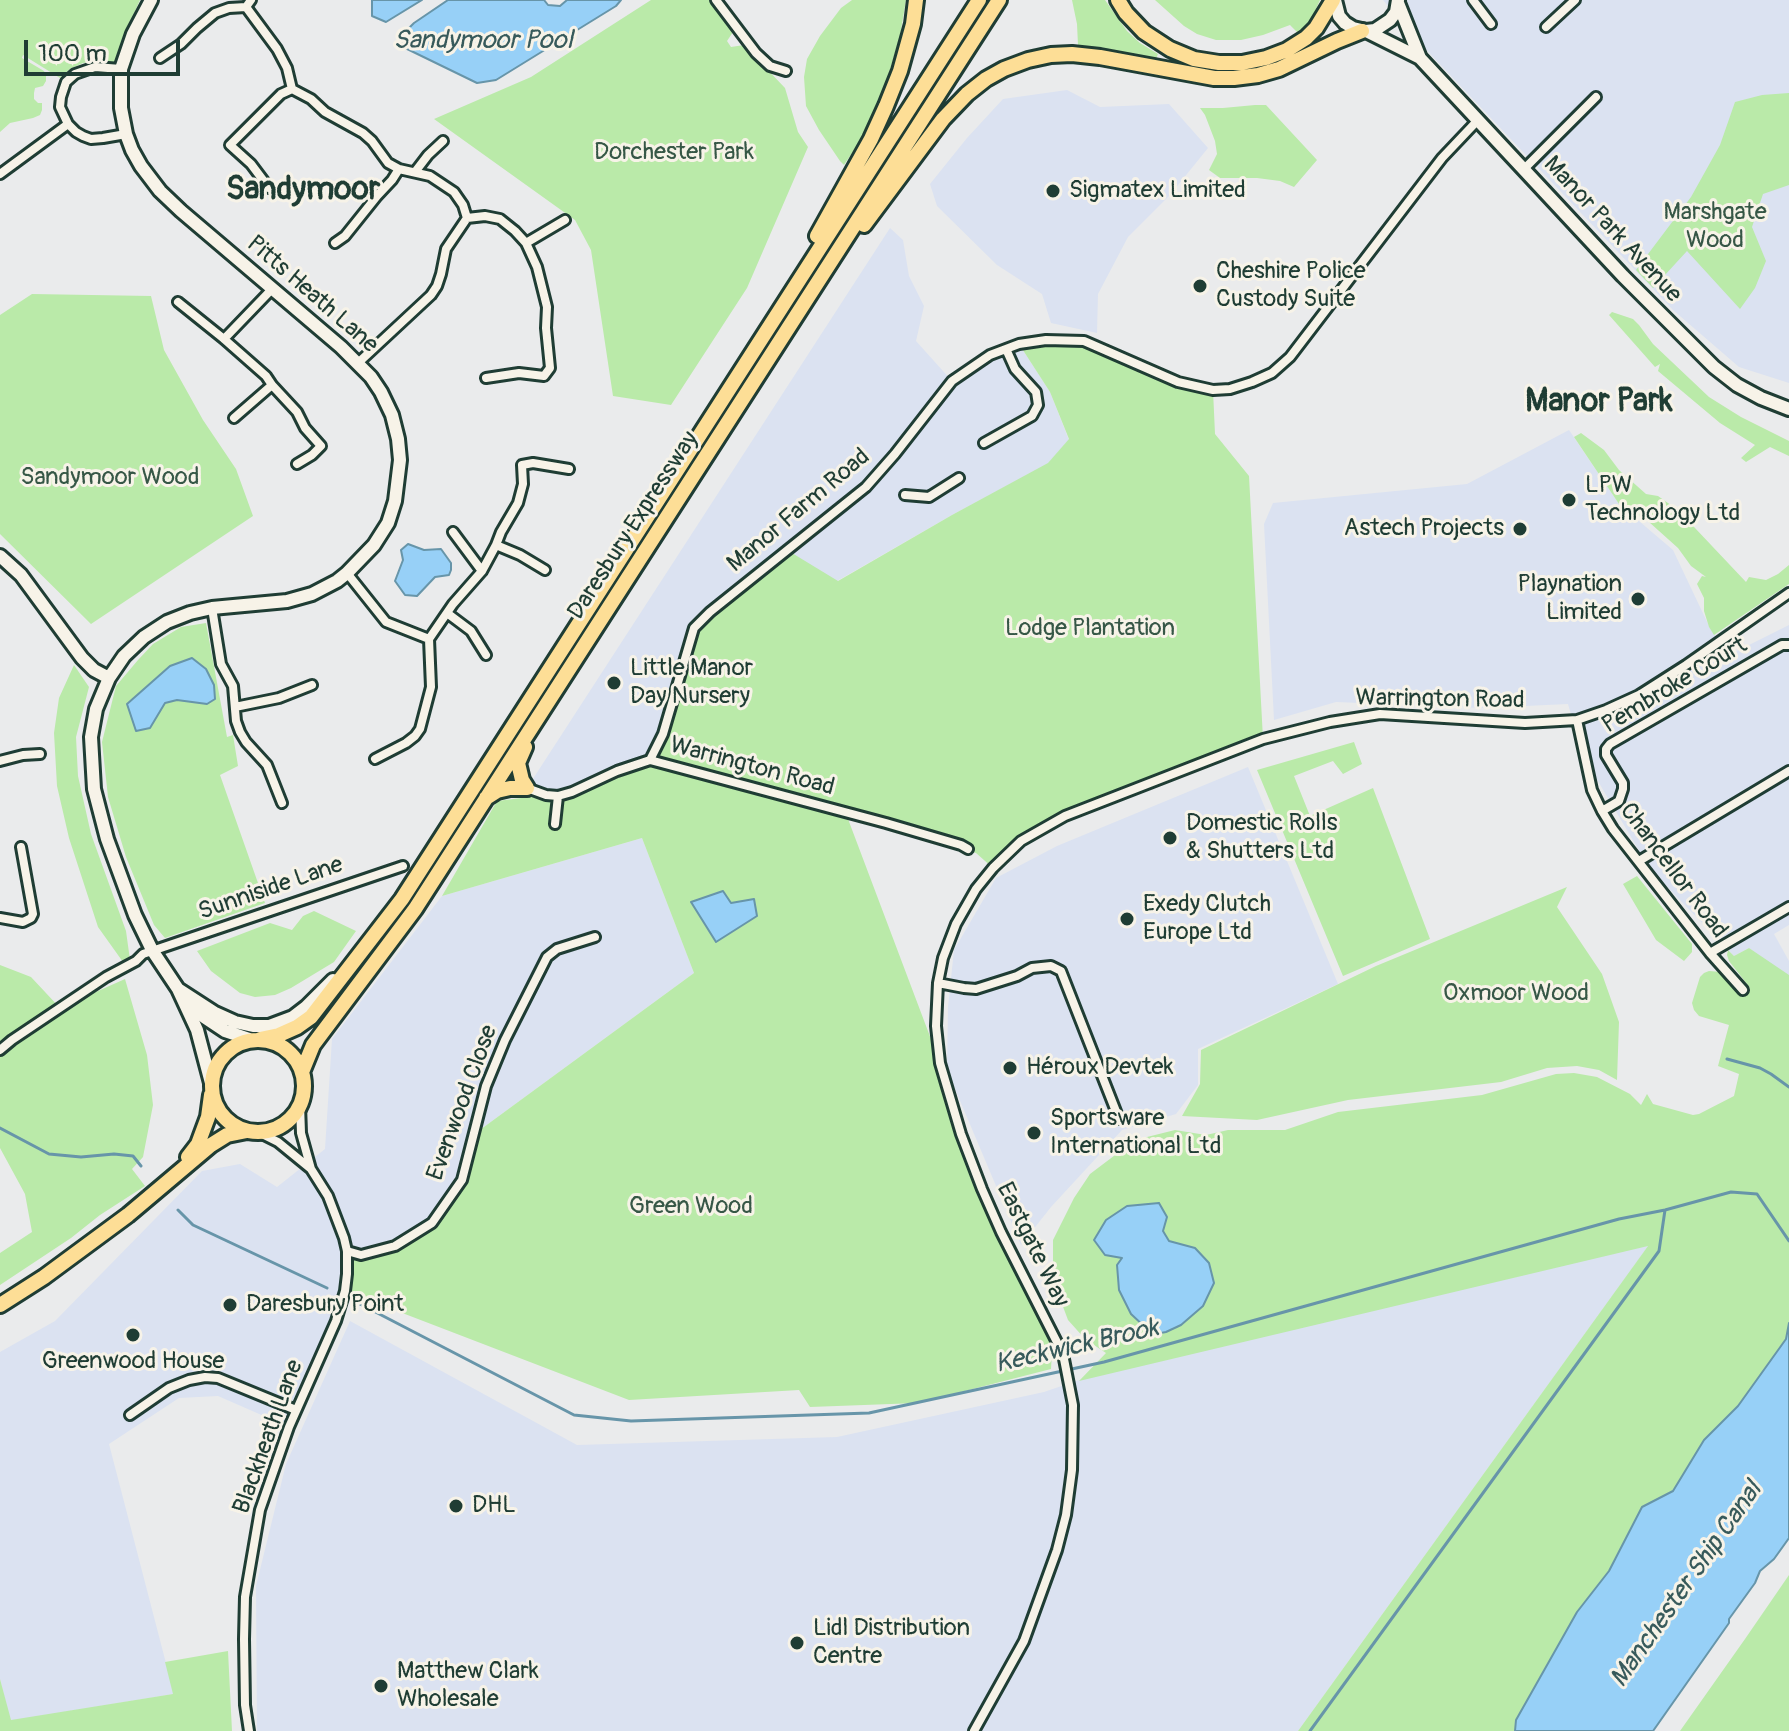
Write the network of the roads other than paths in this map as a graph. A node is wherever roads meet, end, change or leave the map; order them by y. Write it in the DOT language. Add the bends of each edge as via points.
graph roads {
  1 [pos="151,0"];
  2 [pos="716,0"];
  3 [pos="916,0"];
  4 [pos="979,0"];
  5 [pos="999,0"];
  6 [pos="1118,0"];
  7 [pos="1334,0"];
  8 [pos="1473,0"];
  9 [pos="1575,0"];
  10 [pos="1398,2"];
  11 [pos="248,4"];
  12 [pos="1491,24"];
  13 [pos="1546,27"];
  14 [pos="1364,31"];
  15 [pos="160,58"];
  16 [pos="1420,58"];
  17 [pos="121,69"];
  18 [pos="786,71"];
  19 [pos="292,89"];
  20 [pos="1596,97"];
  21 [pos="1478,120"];
  22 [pos="68,124"];
  23 [pos="126,134"];
  24 [pos="443,141"];
  25 [pos="399,169"];
  26 [pos="1524,169"];
  27 [pos="415,172"];
  28 [pos="0,174"];
  29 [pos="269,188"];
  30 [pos="467,218"];
  31 [pos="565,220"];
  32 [pos="335,243"];
  33 [pos="526,243"];
  34 [pos="273,288"];
  35 [pos="178,302"];
  36 [pos="801,307"];
  37 [pos="224,339"];
  38 [pos="1006,349"];
  39 [pos="748,359"];
  40 [pos="358,363"];
  41 [pos="486,378"];
  42 [pos="272,385"];
  43 [pos="1789,409"];
  44 [pos="234,418"];
  45 [pos="984,443"];
  46 [pos="297,464"];
  47 [pos="569,469"];
  48 [pos="959,478"];
  49 [pos="905,495"];
  50 [pos="453,532"];
  51 [pos="496,545"];
  52 [pos="0,556"];
  53 [pos="545,570"];
  54 [pos="482,571"];
  55 [pos="347,573"];
  56 [pos="1789,593"];
  57 [pos="212,608"];
  58 [pos="447,613"];
  59 [pos="429,639"];
  60 [pos="1789,645"];
  61 [pos="486,655"];
  62 [pos="109,678"];
  63 [pos="312,685"];
  64 [pos="556,687"];
  65 [pos="235,707"];
  66 [pos="1577,720"];
  67 [pos="40,754"];
  68 [pos="375,759"];
  69 [pos="650,760"];
  70 [pos="0,761"];
  71 [pos="1789,771"];
  72 [pos="527,788"];
  73 [pos="558,796"];
  74 [pos="484,799"];
  75 [pos="282,803"];
  76 [pos="1602,811"];
  77 [pos="555,824"];
  78 [pos="21,847"];
  79 [pos="968,849"];
  80 [pos="1639,861"];
  81 [pos="403,866"];
  82 [pos="993,868"];
  83 [pos="1789,907"];
  84 [pos="0,918"];
  85 [pos="374,937"];
  86 [pos="595,937"];
  87 [pos="152,950"];
  88 [pos="1710,953"];
  89 [pos="938,983"];
  90 [pos="178,989"];
  91 [pos="1743,990"];
  92 [pos="255,1039"];
  93 [pos="0,1050"];
  94 [pos="302,1072"];
  95 [pos="211,1089"];
  96 [pos="300,1105"];
  97 [pos="1119,1119"];
  98 [pos="252,1132"];
  99 [pos="311,1169"];
  100 [pos="174,1177"];
  101 [pos="347,1251"];
  102 [pos="0,1305"];
  103 [pos="296,1410"];
  104 [pos="130,1415"];
  105 [pos="249,1731"];
  106 [pos="974,1731"];
  1 -- 17 [label="street, Pitts Heath Lane"];
  2 -- 18 [label="street" via="756,53"];
  3 -- 39 [label="main road" via="900,71 871,139"];
  4 -- 39 [label="main road, Daresbury Expressway"];
  5 -- 36 [label="main road, Daresbury Expressway"];
  6 -- 7 [label="main road" via="1144,32 1170,49 1219,63 1242,63 1287,50 1316,28"];
  7 -- 14 [label="street, Manor Park Avenue" via="1345,23"];
  8 -- 12 [label="street"];
  9 -- 13 [label="street"];
  10 -- 14 [label="street" via="1383,26"];
  10 -- 16 [label="street, Manor Park Avenue"];
  11 -- 15 [label="street" via="215,13"];
  11 -- 19 [label="street" via="287,68"];
  14 -- 16 [label="street, Manor Park Avenue"];
  14 -- 36 [label="main road" via="1279,69 1234,78 1072,54 1004,69 967,94 943,119"];
  16 -- 21 [label="street, Manor Park Avenue"];
  17 -- 22 [label="street" via="85,69 66,82 60,107"];
  17 -- 23 [label="street, Pitts Heath Lane"];
  19 -- 25 [label="street" via="363,133"];
  19 -- 29 [label="street" via="230,145"];
  20 -- 26 [label="street"];
  21 -- 26 [label="street, Manor Park Avenue"];
  21 -- 38 [label="street, Manor Farm Road" via="1272,373 1213,390 1178,382 1084,341 1046,340"];
  22 -- 23 [label="street" via="91,139"];
  22 -- 28 [label="street"];
  23 -- 34 [label="street, Pitts Heath Lane" via="160,191"];
  24 -- 27 [label="street"];
  25 -- 27 [label="street"];
  25 -- 32 [label="street"];
  26 -- 43 [label="street, Manor Park Avenue" via="1714,367"];
  27 -- 30 [label="street" via="454,192"];
  30 -- 33 [label="street" via="500,219"];
  30 -- 40 [label="street" via="446,249 431,295"];
  31 -- 33 [label="street"];
  33 -- 41 [label="street" via="543,285 550,368 544,376"];
  34 -- 37 [label="street"];
  34 -- 40 [label="street, Pitts Heath Lane"];
  35 -- 37 [label="street"];
  36 -- 64 [label="main road, Daresbury Expressway"];
  37 -- 42 [label="street"];
  38 -- 45 [label="street" via="1015,369 1036,392 1038,405 1032,416"];
  38 -- 69 [label="street, Manor Farm Road" via="952,381 866,487 694,628 663,734"];
  39 -- 85 [label="main road, Daresbury Expressway"];
  40 -- 55 [label="street, Pitts Heath Lane" via="392,415 400,460 388,523"];
  42 -- 44 [label="street"];
  42 -- 46 [label="street" via="321,446"];
  47 -- 51 [label="street" via="522,465 518,503"];
  48 -- 49 [label="street" via="929,497"];
  50 -- 54 [label="street"];
  51 -- 53 [label="street"];
  51 -- 54 [label="street"];
  52 -- 62 [label="street" via="21,575 82,658"];
  54 -- 58 [label="street"];
  55 -- 57 [label="street, Pitts Heath Lane" via="312,594 287,601"];
  55 -- 59 [label="street" via="386,622"];
  56 -- 66 [label="street, Warrington Road" via="1639,695"];
  57 -- 62 [label="street, Pitts Heath Lane" via="167,622 144,637"];
  57 -- 65 [label="street"];
  58 -- 59 [label="street"];
  58 -- 61 [label="street" via="471,631"];
  59 -- 68 [label="street" via="431,687 420,729"];
  60 -- 76 [label="street, Pembroke Court" via="1610,744 1606,755 1623,783 1623,795"];
  62 -- 87 [label="street, Pitts Heath Lane" via="91,737 94,789 121,879"];
  63 -- 65 [label="street"];
  64 -- 72 [label="main road" via="518,763"];
  64 -- 74 [label="main road, Daresbury Expressway"];
  65 -- 75 [label="street" via="240,732 267,765"];
  66 -- 76 [label="street, Chancellor Road" via="1592,790"];
  66 -- 82 [label="street, Warrington Road" via="1525,723 1380,714 1302,728 1065,816 1021,841"];
  67 -- 70 [label="street"];
  69 -- 73 [label="street, Warrington Road"];
  69 -- 79 [label="street, Warrington Road"];
  71 -- 80 [label="street"];
  72 -- 73 [label="street"];
  72 -- 74 [label="main road" via="497,791"];
  73 -- 77 [label="street"];
  74 -- 94 [label="main road, Daresbury Expressway" via="415,909 313,1045"];
  76 -- 80 [label="street, Chancellor Road"];
  78 -- 84 [label="street" via="33,914 23,922"];
  80 -- 88 [label="street, Chancellor Road"];
  81 -- 87 [label="street, Sunniside Lane"];
  82 -- 89 [label="street, Eastgate Way" via="956,924"];
  83 -- 88 [label="street"];
  85 -- 90 [label="street" via="306,1007 269,1026 235,1022"];
  85 -- 92 [label="main road, Daresbury Expressway" via="311,1017 279,1035"];
  86 -- 101 [label="street, Evenwood Close" via="547,957 486,1086 462,1180 432,1223 395,1246 361,1255"];
  87 -- 90 [label="street, Pitts Heath Lane"];
  87 -- 93 [label="street, Sunniside Lane"];
  88 -- 91 [label="street, Chancellor Road"];
  89 -- 97 [label="street" via="976,989 1032,968 1061,971"];
  89 -- 106 [label="street, Eastgate Way" via="940,1063 961,1134 1001,1232 1063,1354 1073,1405 1072,1470 1057,1550 1024,1641"];
  90 -- 92 [label="street, Pitts Heath Lane" via="225,1031"];
  90 -- 95 [label="street, Pitts Heath Lane" via="197,1030"];
  92 -- 94 [label="main road" via="287,1049"];
  92 -- 95 [label="main road" via="222,1055"];
  94 -- 96 [label="main road"];
  95 -- 98 [label="main road" via="224,1118"];
  95 -- 100 [label="main road" via="198,1144"];
  96 -- 98 [label="main road" via="283,1125"];
  96 -- 99 [label="street, Blackheath Lane"];
  98 -- 99 [label="street, Blackheath Lane" via="278,1142"];
  98 -- 100 [label="main road" via="227,1135"];
  99 -- 101 [label="street, Blackheath Lane" via="328,1196"];
  100 -- 102 [label="main road"];
  101 -- 103 [label="street, Blackheath Lane" via="345,1291 336,1321"];
  103 -- 104 [label="street" via="205,1377 169,1388"];
  103 -- 105 [label="street, Blackheath Lane" via="260,1510 245,1597"];
}
